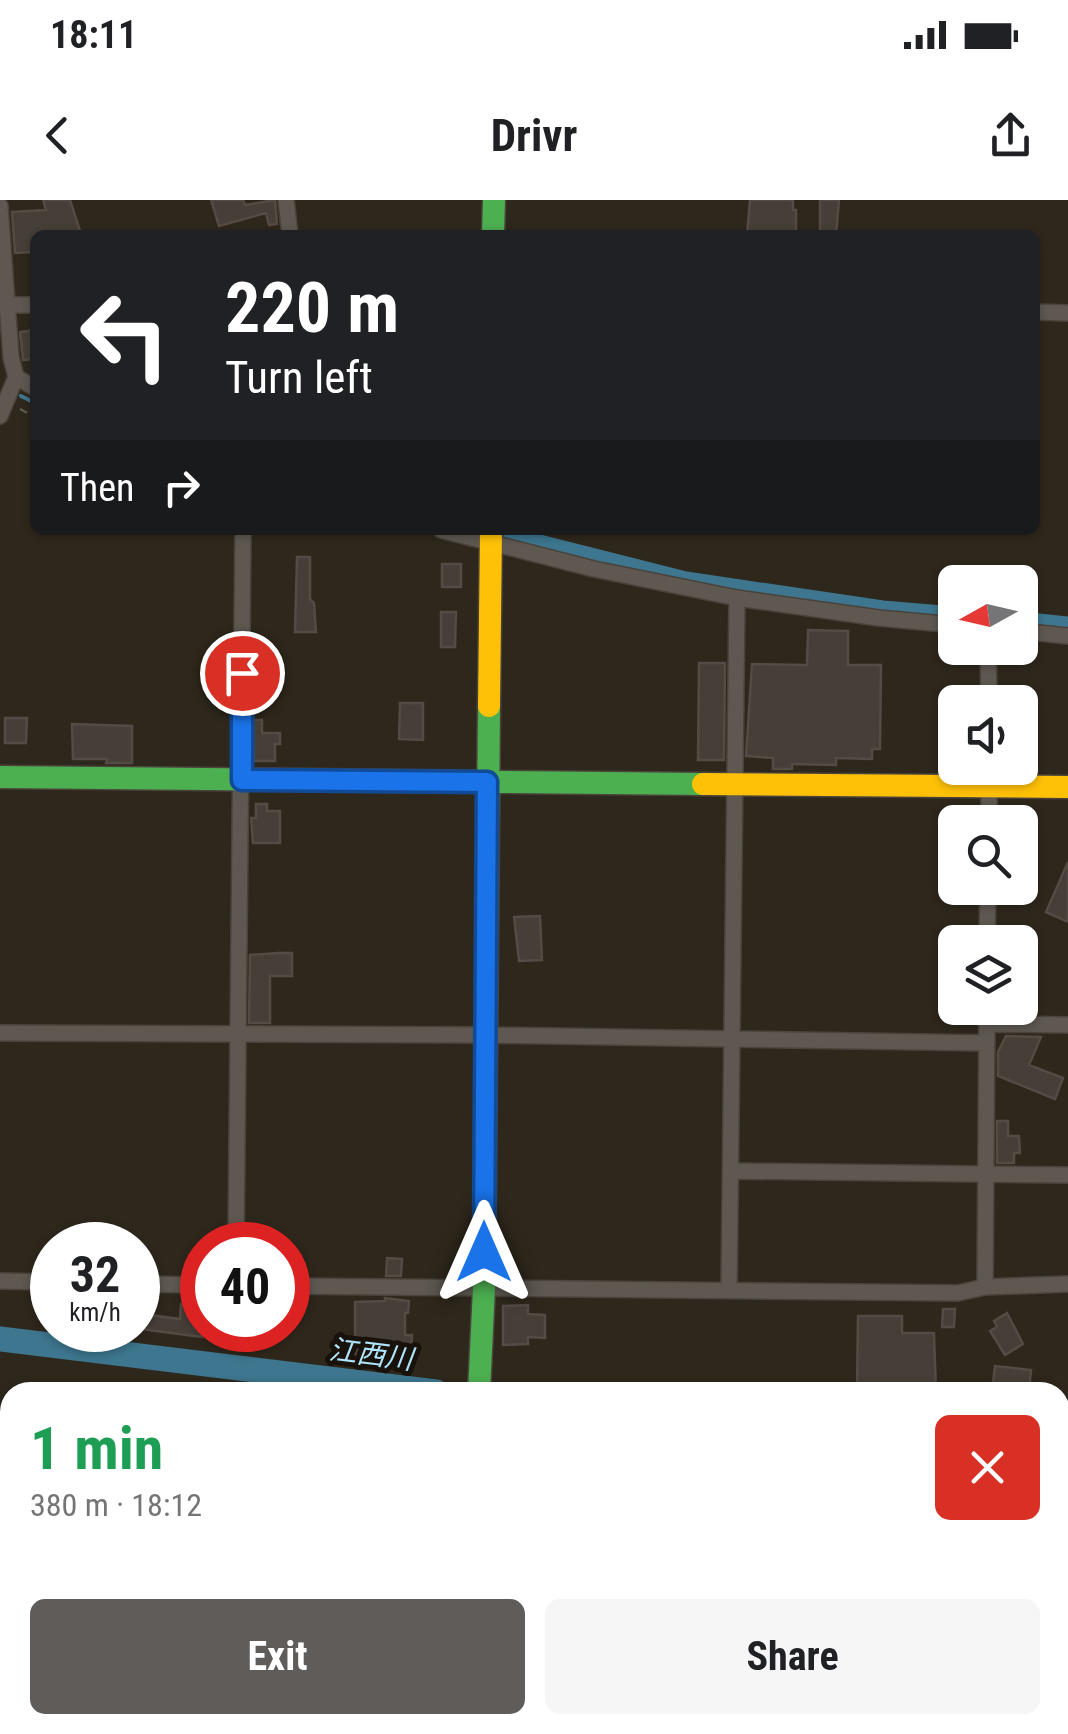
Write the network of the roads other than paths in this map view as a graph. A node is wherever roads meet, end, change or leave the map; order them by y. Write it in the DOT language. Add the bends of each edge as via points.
graph roads {
  1 [pos="7,200"];
  2 [pos="286,200"];
  3 [pos="494,200"];
  4 [pos="0,205"];
  5 [pos="289,230"];
  6 [pos="494,230"];
  7 [pos="9,304"];
  8 [pos="30,305"];
  9 [pos="1040,312"];
  10 [pos="1068,313"];
  11 [pos="16,377"];
  12 [pos="30,385"];
  13 [pos="2,405"];
  14 [pos="243,535"];
  15 [pos="491,537"];
  16 [pos="737,598"];
  17 [pos="938,623"];
  18 [pos="1038,633"];
  19 [pos="1068,636"];
  20 [pos="0,777"];
  21 [pos="938,778"];
  22 [pos="242,780"];
  23 [pos="487,782"];
  24 [pos="1038,783"];
  25 [pos="737,784"];
  26 [pos="1068,787"];
  27 [pos="1038,1022"];
  28 [pos="986,1025"];
  29 [pos="1068,1025"];
  30 [pos="0,1033"];
  31 [pos="239,1033"];
  32 [pos="486,1035"];
  33 [pos="731,1039"];
  34 [pos="987,1043"];
  35 [pos="732,1170"];
  36 [pos="986,1173"];
  37 [pos="1068,1174"];
  38 [pos="236,1222"];
  39 [pos="0,1281"];
  40 [pos="30,1282"];
  41 [pos="1068,1284"];
  42 [pos="310,1286"];
  43 [pos="985,1286"];
  44 [pos="484,1288"];
  45 [pos="730,1290"];
  46 [pos="479,1382"];
  1 -- 4 [label="street"];
  2 -- 5 [label="street"];
  3 -- 6 [label="street"];
  4 -- 7 [label="street"];
  7 -- 8 [label="street"];
  7 -- 11 [label="street"];
  9 -- 10 [label="street"];
  11 -- 12 [label="street"];
  11 -- 13 [label="street"];
  14 -- 22 [label="street"];
  15 -- 16 [label="street" via="594,569"];
  15 -- 23 [label="street"];
  16 -- 17 [label="street"];
  16 -- 25 [label="street"];
  18 -- 19 [label="street"];
  20 -- 22 [label="street"];
  21 -- 25 [label="street"];
  22 -- 23 [label="street"];
  22 -- 31 [label="street"];
  23 -- 25 [label="street"];
  23 -- 32 [label="street"];
  24 -- 26 [label="street"];
  25 -- 33 [label="street"];
  27 -- 29 [label="street"];
  28 -- 34 [label="street"];
  30 -- 31 [label="street"];
  31 -- 32 [label="street"];
  31 -- 38 [label="street"];
  32 -- 33 [label="street"];
  32 -- 44 [label="street"];
  33 -- 34 [label="street"];
  33 -- 35 [label="street"];
  34 -- 36 [label="street"];
  35 -- 36 [label="street"];
  35 -- 45 [label="street"];
  36 -- 37 [label="street"];
  36 -- 43 [label="street"];
  39 -- 40 [label="street"];
  41 -- 43 [label="street"];
  42 -- 44 [label="street"];
  43 -- 45 [label="street" via="958,1292"];
  44 -- 45 [label="street"];
  44 -- 46 [label="street"];
}
